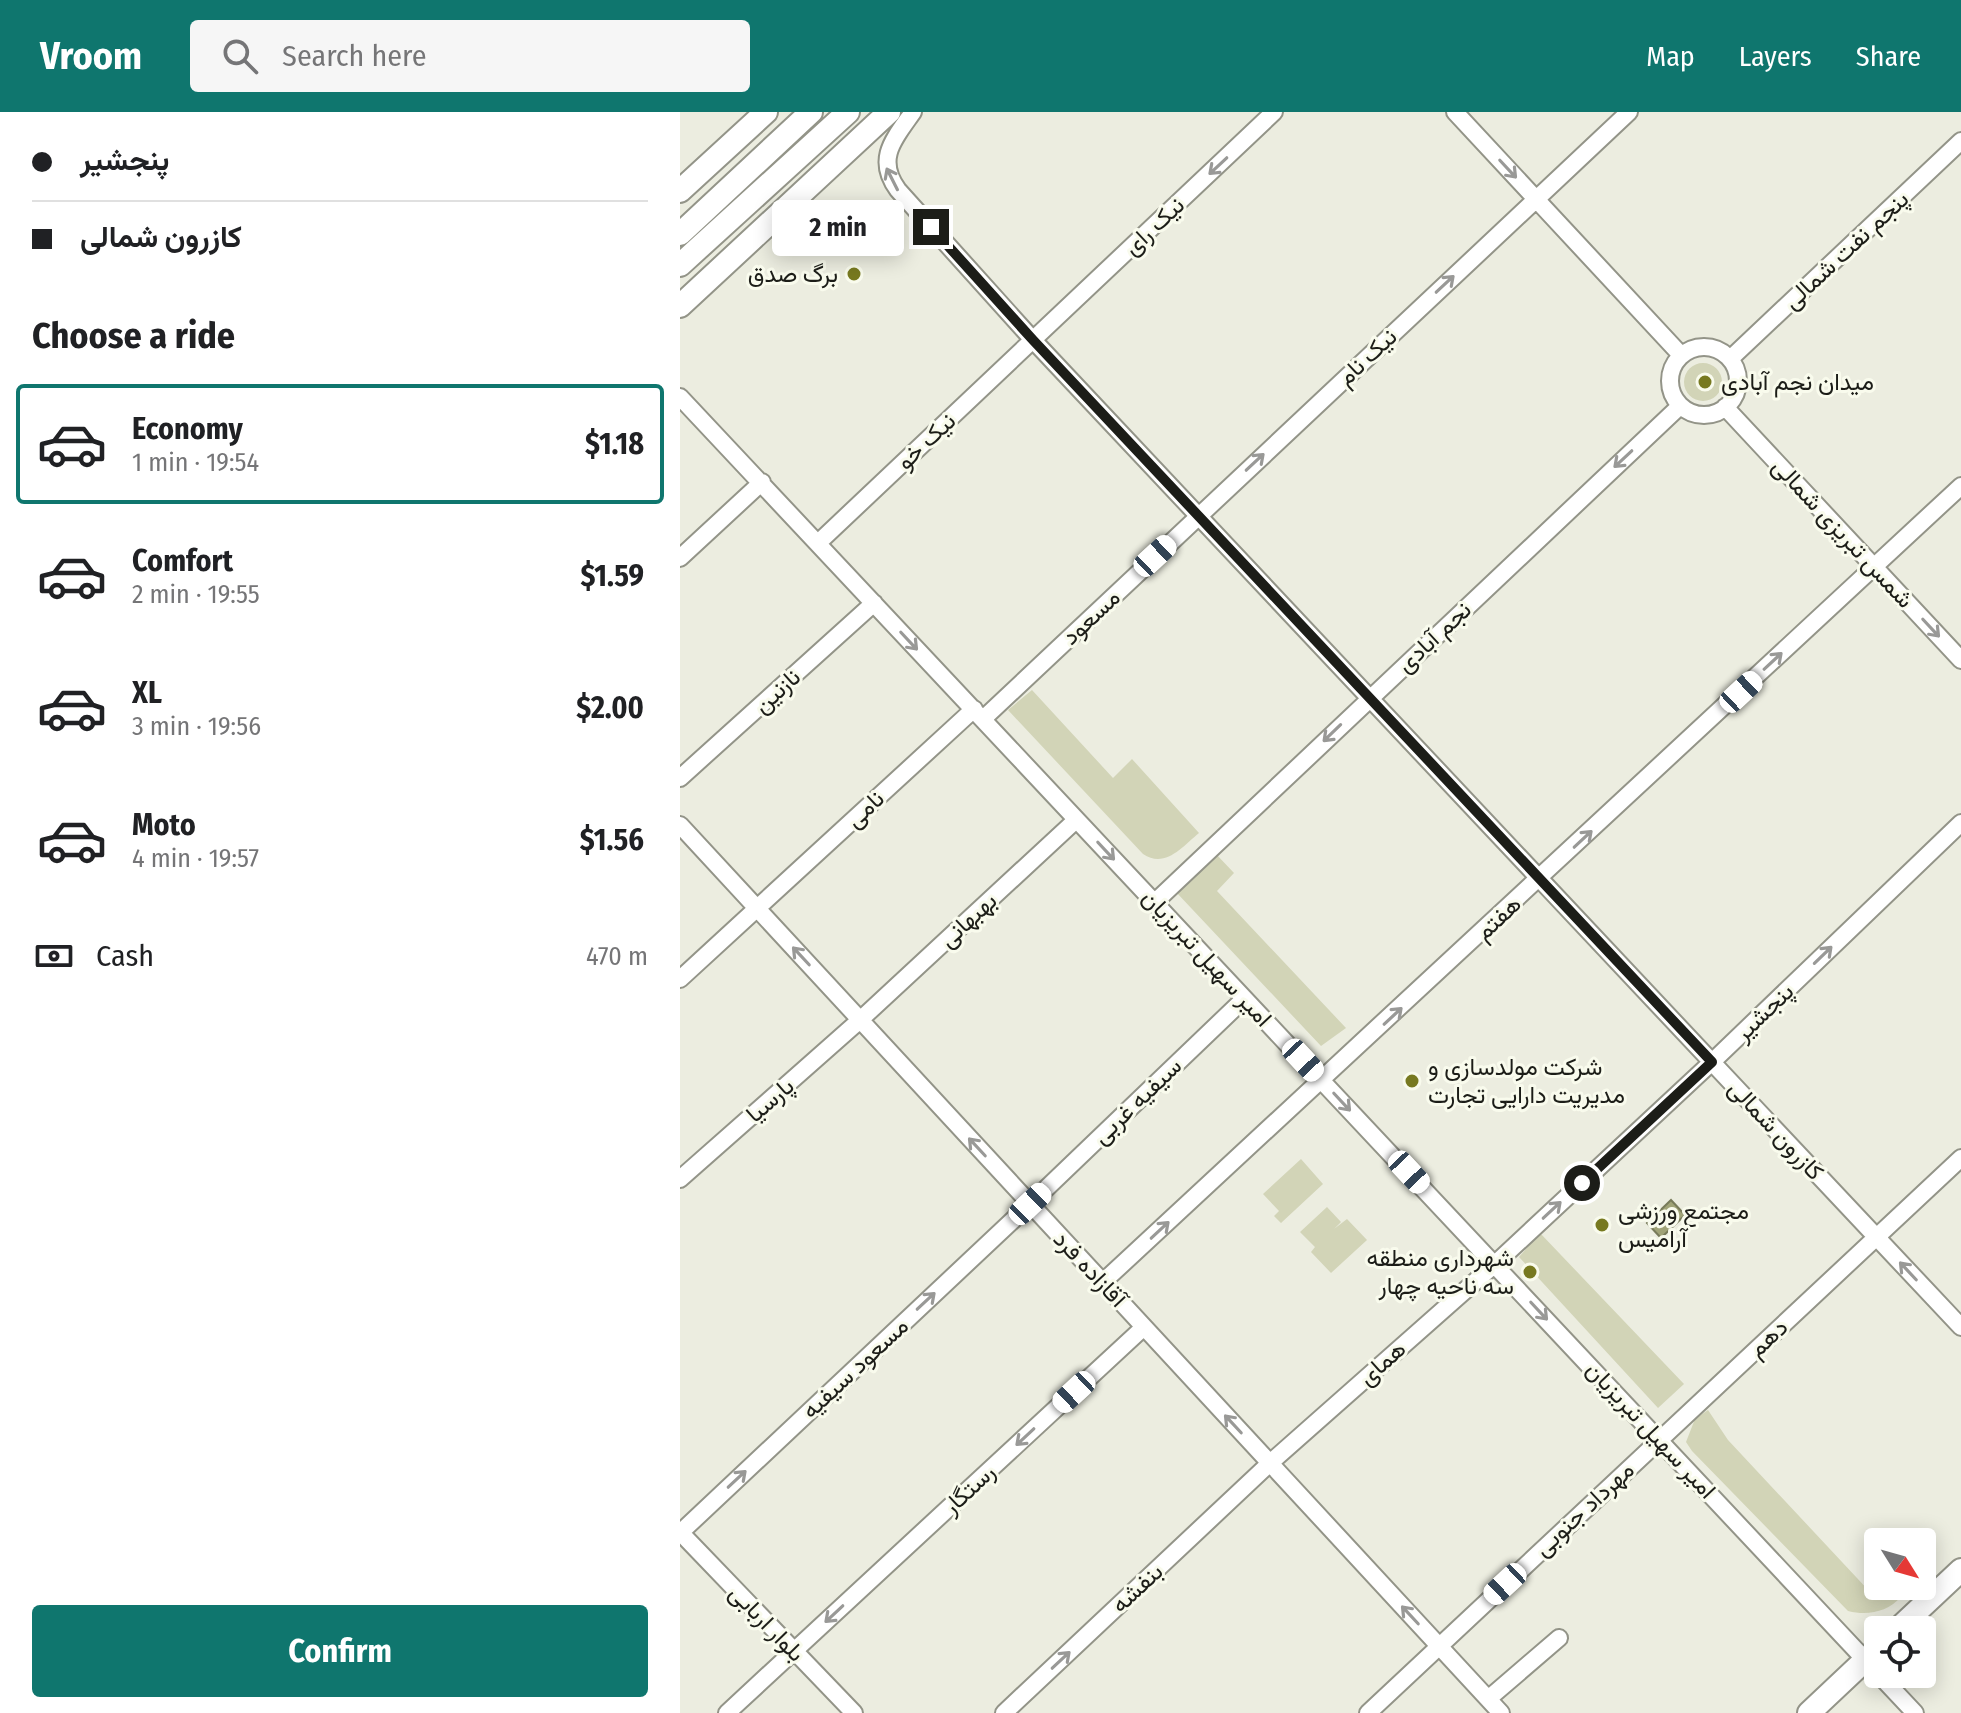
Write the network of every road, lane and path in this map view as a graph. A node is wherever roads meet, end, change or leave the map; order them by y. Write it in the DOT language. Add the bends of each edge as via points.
graph roads {
  1 [pos="766,112"];
  2 [pos="811,112"];
  3 [pos="848,112"];
  4 [pos="889,112"];
  5 [pos="913,112"];
  6 [pos="1274,112"];
  7 [pos="1455,112"];
  8 [pos="1629,112"];
  9 [pos="1961,141"];
  10 [pos="680,191"];
  11 [pos="1535,199"];
  12 [pos="680,234"];
  13 [pos="680,265"];
  14 [pos="680,306"];
  15 [pos="1033,340"];
  16 [pos="1681,355"];
  17 [pos="1730,359"];
  18 [pos="680,397"];
  19 [pos="1680,406"];
  20 [pos="1725,407"];
  21 [pos="762,482"];
  22 [pos="1961,486"];
  23 [pos="1199,515"];
  24 [pos="818,543"];
  25 [pos="680,558"];
  26 [pos="1874,567"];
  27 [pos="874,603"];
  28 [pos="1961,660"];
  29 [pos="1370,697"];
  30 [pos="978,714"];
  31 [pos="680,778"];
  32 [pos="1076,820"];
  33 [pos="1961,823"];
  34 [pos="680,825"];
  35 [pos="1540,879"];
  36 [pos="1155,902"];
  37 [pos="757,909"];
  38 [pos="680,979"];
  39 [pos="1244,999"];
  40 [pos="860,1020"];
  41 [pos="1712,1062"];
  42 [pos="1322,1081"];
  43 [pos="1961,1158"];
  44 [pos="680,1179"];
  45 [pos="1030,1204"];
  46 [pos="1876,1237"];
  47 [pos="1495,1264"];
  48 [pos="1103,1282"];
  49 [pos="1144,1327"];
  50 [pos="1961,1327"];
  51 [pos="1660,1438"];
  52 [pos="1270,1463"];
  53 [pos="680,1532"];
  54 [pos="1961,1570"];
  55 [pos="1912,1616"];
  56 [pos="1559,1638"];
  57 [pos="1439,1646"];
  58 [pos="1864,1646"];
  59 [pos="794,1651"];
  60 [pos="1864,1661"];
  61 [pos="1897,1688"];
  62 [pos="1488,1699"];
  63 [pos="727,1713"];
  64 [pos="854,1713"];
  65 [pos="1004,1713"];
  66 [pos="1368,1713"];
  67 [pos="1501,1713"];
  68 [pos="1809,1713"];
  69 [pos="1915,1713"];
  1 -- 10 [label="main road"];
  2 -- 12 [label="main road"];
  3 -- 13 [label="main road"];
  4 -- 14 [label="main road"];
  15 -- 5 [label="street, کازرون شمالی, one-way" via="890,179 887,155"];
  6 -- 15 [label="street, نیک رای, one-way"];
  7 -- 11 [label="street, one-way"];
  8 -- 11 [label="street, نیک نام"];
  9 -- 17 [label="street, پنجم نفت شمالی"];
  11 -- 16 [label="street"];
  23 -- 11 [label="street, نیک نام, one-way"];
  15 -- 23 [label="street, کازرون شمالی"];
  15 -- 24 [label="street, نیک خو"];
  16 -- 17 [label="street" via="1712,347"];
  16 -- 19 [label="street" via="1670,386"];
  17 -- 20 [label="street" via="1738,379"];
  18 -- 21 [label="street, امیر سهیل تبریزیان"];
  19 -- 20 [label="street" via="1707,415"];
  19 -- 29 [label="street, نجم آبادی, one-way"];
  20 -- 26 [label="street, شمس تبریزی شمالی"];
  21 -- 24 [label="street, امیر سهیل تبریزیان"];
  21 -- 25 [label="street"];
  22 -- 26 [label="street, هفتم"];
  23 -- 29 [label="street, کازرون شمالی"];
  23 -- 30 [label="street, مسعود"];
  24 -- 27 [label="street, امیر سهیل تبریزیان"];
  26 -- 28 [label="street, شمس تبریزی شمالی, one-way"];
  35 -- 26 [label="street, هفتم, one-way"];
  27 -- 30 [label="street, امیر سهیل تبریزیان, one-way"];
  27 -- 31 [label="street, نازنین"];
  29 -- 35 [label="street, کازرون شمالی"];
  29 -- 36 [label="street, نجم آبادی, one-way"];
  30 -- 32 [label="street, امیر سهیل تبریزیان"];
  30 -- 37 [label="street, نامی"];
  32 -- 36 [label="street, امیر سهیل تبریزیان, one-way"];
  32 -- 40 [label="street, بهبهانی"];
  41 -- 33 [label="street, پنجشیر, one-way"];
  34 -- 37 [label="street, آقازاده فرد"];
  35 -- 41 [label="street, کازرون شمالی"];
  42 -- 35 [label="street, هفتم, one-way"];
  36 -- 39 [label="street, امیر سهیل تبریزیان"];
  37 -- 38 [label="street, نامی"];
  40 -- 37 [label="street, آقازاده فرد, one-way"];
  39 -- 42 [label="street, امیر سهیل تبریزیان"];
  39 -- 45 [label="street, سیفیه غربی"];
  40 -- 44 [label="street, پارسیا"];
  45 -- 40 [label="street, آقازاده فرد, one-way"];
  41 -- 46 [label="street, کازرون شمالی"];
  47 -- 41 [label="street, پنجشیر, one-way"];
  42 -- 47 [label="street, امیر سهیل تبریزیان, one-way"];
  48 -- 42 [label="street, هفتم, one-way"];
  43 -- 46 [label="street, دهم"];
  45 -- 48 [label="street, آقازاده فرد"];
  53 -- 45 [label="street, مسعود سیفیه, one-way"];
  50 -- 46 [label="street, کازرون شمالی, one-way"];
  46 -- 51 [label="street, دهم"];
  47 -- 51 [label="street, امیر سهیل تبریزیان, one-way"];
  47 -- 52 [label="street, همای"];
  48 -- 49 [label="street, آقازاده فرد"];
  52 -- 49 [label="street, آقازاده فرد, one-way"];
  49 -- 59 [label="street, رستگار, one-way"];
  51 -- 57 [label="street, مهرداد جنوبی"];
  51 -- 58 [label="street, امیر سهیل تبریزیان"];
  57 -- 52 [label="street, آقازاده فرد, one-way"];
  65 -- 52 [label="street, بنفشه, one-way"];
  53 -- 59 [label="street, بلوار اربابی"];
  54 -- 55 [label="main road"];
  56 -- 62 [label="street"];
  57 -- 62 [label="street, آقازاده فرد"];
  57 -- 66 [label="street, مهرداد جنوبی"];
  59 -- 63 [label="street, رستگار"];
  59 -- 64 [label="street, بلوار اربابی"];
  60 -- 68 [label="main road"];
  61 -- 69 [label="street, امیر سهیل تبریزیان"];
  62 -- 67 [label="street, آقازاده فرد"];
}
